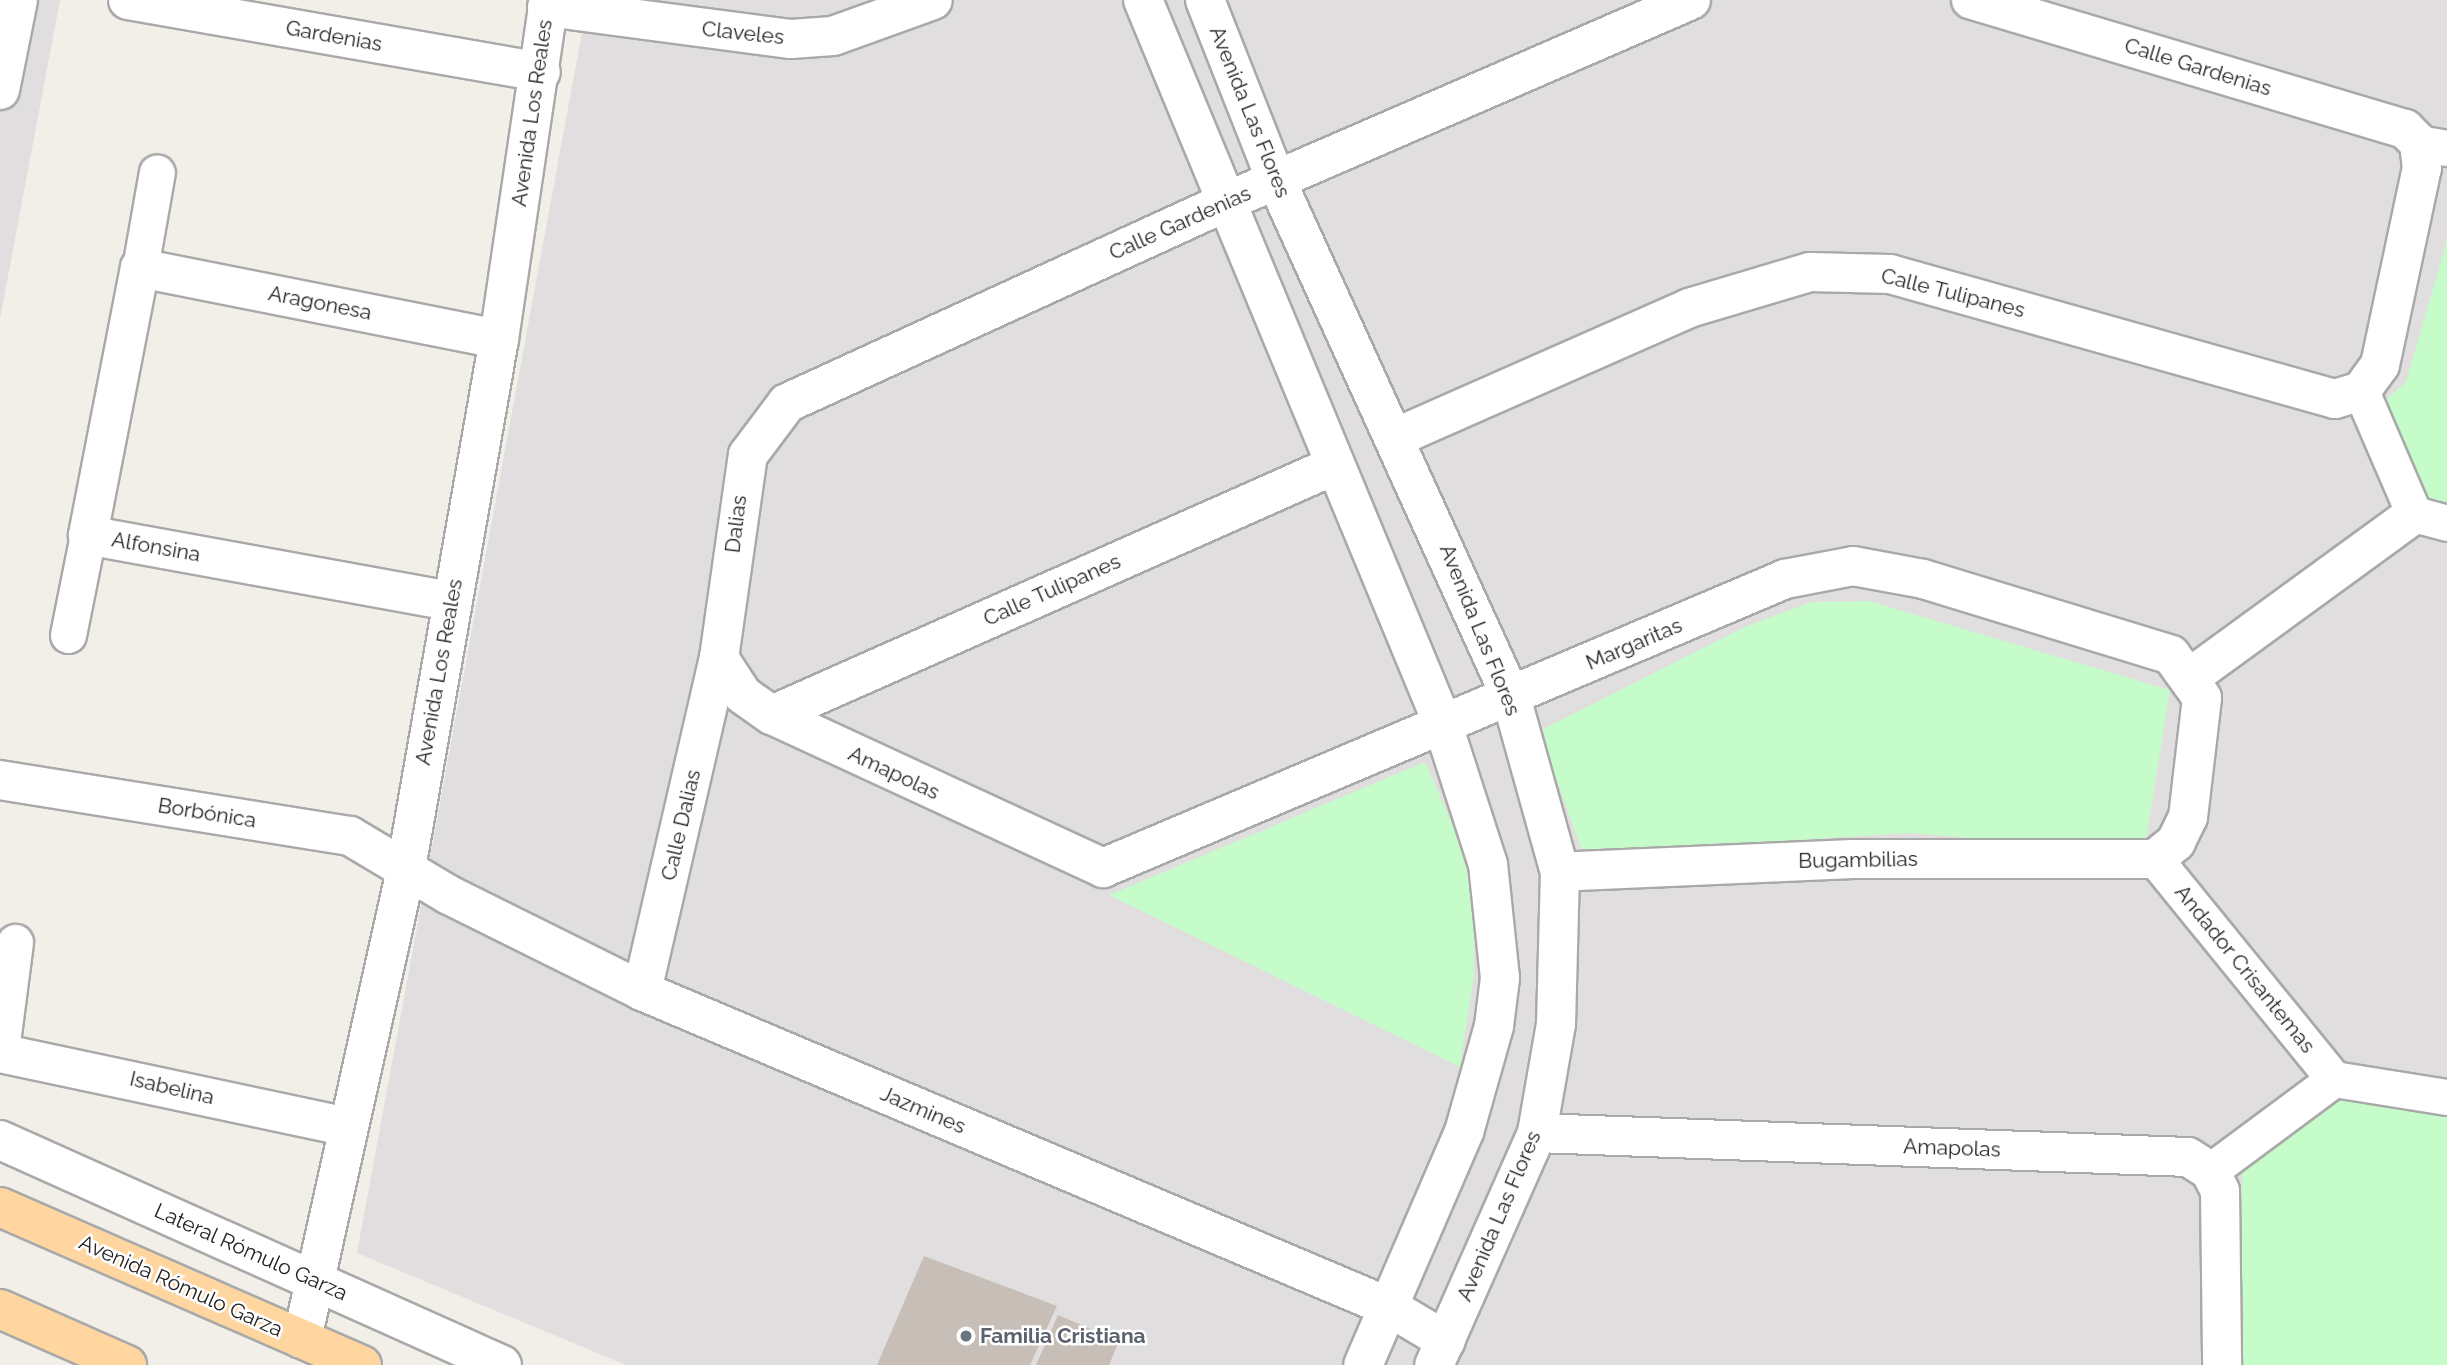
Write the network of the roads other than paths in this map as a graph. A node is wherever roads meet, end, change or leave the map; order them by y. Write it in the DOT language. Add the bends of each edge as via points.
graph roads {
  1 [pos="18,0"];
  2 [pos="128,0"];
  3 [pos="933,0"];
  4 [pos="1143,0"];
  5 [pos="1205,0"];
  6 [pos="1691,0"];
  7 [pos="1972,0"];
  8 [pos="548,4"];
  9 [pos="541,72"];
  10 [pos="0,90"];
  11 [pos="2433,146"];
  12 [pos="157,172"];
  13 [pos="1276,180"];
  14 [pos="1223,203"];
  15 [pos="140,268"];
  16 [pos="499,339"];
  17 [pos="2361,391"];
  18 [pos="787,403"];
  19 [pos="1398,437"];
  20 [pos="1333,466"];
  21 [pos="2430,518"];
  22 [pos="88,535"];
  23 [pos="450,601"];
  24 [pos="68,635"];
  25 [pos="719,658"];
  26 [pos="2192,676"];
  27 [pos="1511,697"];
  28 [pos="772,715"];
  29 [pos="1442,722"];
  30 [pos="0,780"];
  31 [pos="2155,859"];
  32 [pos="1087,865"];
  33 [pos="406,868"];
  34 [pos="1560,872"];
  35 [pos="15,942"];
  36 [pos="642,991"];
  37 [pos="1,1051"];
  38 [pos="2334,1079"];
  39 [pos="2447,1097"];
  40 [pos="347,1127"];
  41 [pos="1537,1133"];
  42 [pos="0,1140"];
  43 [pos="2210,1171"];
  44 [pos="0,1207"];
  45 [pos="319,1282"];
  46 [pos="1389,1307"];
  47 [pos="0,1309"];
  48 [pos="302,1339"];
  49 [pos="1440,1353"];
  50 [pos="127,1365"];
  51 [pos="362,1365"];
  52 [pos="502,1365"];
  53 [pos="1363,1365"];
  54 [pos="2222,1365"];
  1 -- 10 [label="street"];
  2 -- 9 [label="street, Gardenias"];
  3 -- 8 [label="street, Claveles" via="833,36 792,39"];
  4 -- 14 [label="street"];
  5 -- 13 [label="street, Avenida Las Flores"];
  6 -- 13 [label="street, Calle Gardenias"];
  7 -- 11 [label="street, Calle Gardenias" via="2405,129"];
  8 -- 9 [label="street, Avenida Los Reales"];
  9 -- 16 [label="street, Avenida Los Reales"];
  11 -- 17 [label="street" via="2422,167 2380,365"];
  12 -- 15 [label="street"];
  13 -- 14 [label="street, Calle Gardenias"];
  13 -- 19 [label="street, Avenida Las Flores"];
  14 -- 18 [label="street, Calle Gardenias"];
  14 -- 20 [label="street"];
  15 -- 16 [label="street, Aragonesa"];
  15 -- 22 [label="street, Alfonsina"];
  16 -- 23 [label="street, Avenida Los Reales"];
  17 -- 19 [label="street, Calle Tulipanes" via="2335,399 1890,274 1810,272 1689,308"];
  17 -- 21 [label="street"];
  18 -- 25 [label="street, Dalias" via="763,427 748,455"];
  19 -- 27 [label="street, Avenida Las Flores"];
  20 -- 28 [label="street, Calle Tulipanes"];
  20 -- 29 [label="street"];
  21 -- 26 [label="street"];
  22 -- 23 [label="street, Alfonsina"];
  22 -- 24 [label="street"];
  23 -- 33 [label="street, Avenida Los Reales"];
  25 -- 28 [label="street, Amapolas" via="743,695"];
  25 -- 36 [label="street, Calle Dalias"];
  26 -- 27 [label="street, Margaritas" via="2171,655 1923,579 1853,566 1785,579"];
  26 -- 31 [label="street" via="2202,698 2188,817 2176,842"];
  27 -- 29 [label="street, Margaritas"];
  27 -- 34 [label="street, Avenida Las Flores"];
  28 -- 32 [label="street, Amapolas"];
  29 -- 32 [label="street, Margaritas" via="1119,866"];
  29 -- 46 [label="street" via="1488,864 1500,978 1494,1026 1464,1132"];
  30 -- 33 [label="street, Borbónica" via="350,836"];
  31 -- 34 [label="street, Bugambilias" via="1853,859"];
  31 -- 38 [label="street, Andador Crisantemas"];
  33 -- 36 [label="street, Jazmines"];
  33 -- 40 [label="street, Avenida Los Reales"];
  34 -- 41 [label="street, Avenida Las Flores" via="1556,1024"];
  35 -- 37 [label="street"];
  36 -- 46 [label="street, Jazmines"];
  37 -- 40 [label="street, Isabelina"];
  38 -- 39 [label="street"];
  38 -- 43 [label="street"];
  40 -- 45 [label="street, Avenida Los Reales"];
  41 -- 43 [label="street, Amapolas" via="2188,1157"];
  41 -- 49 [label="street, Avenida Las Flores"];
  42 -- 45 [label="street, Lateral Rómulo Garza"];
  43 -- 54 [label="street" via="2220,1191"];
  44 -- 48 [label="main road, Avenida Rómulo Garza"];
  45 -- 48 [label="street, Avenida Los Reales"];
  45 -- 52 [label="street, Lateral Rómulo Garza"];
  46 -- 49 [label="street, Jazmines"];
  46 -- 53 [label="street"];
  47 -- 50 [label="main road"];
  48 -- 51 [label="main road, Avenida Rómulo Garza"];
}
